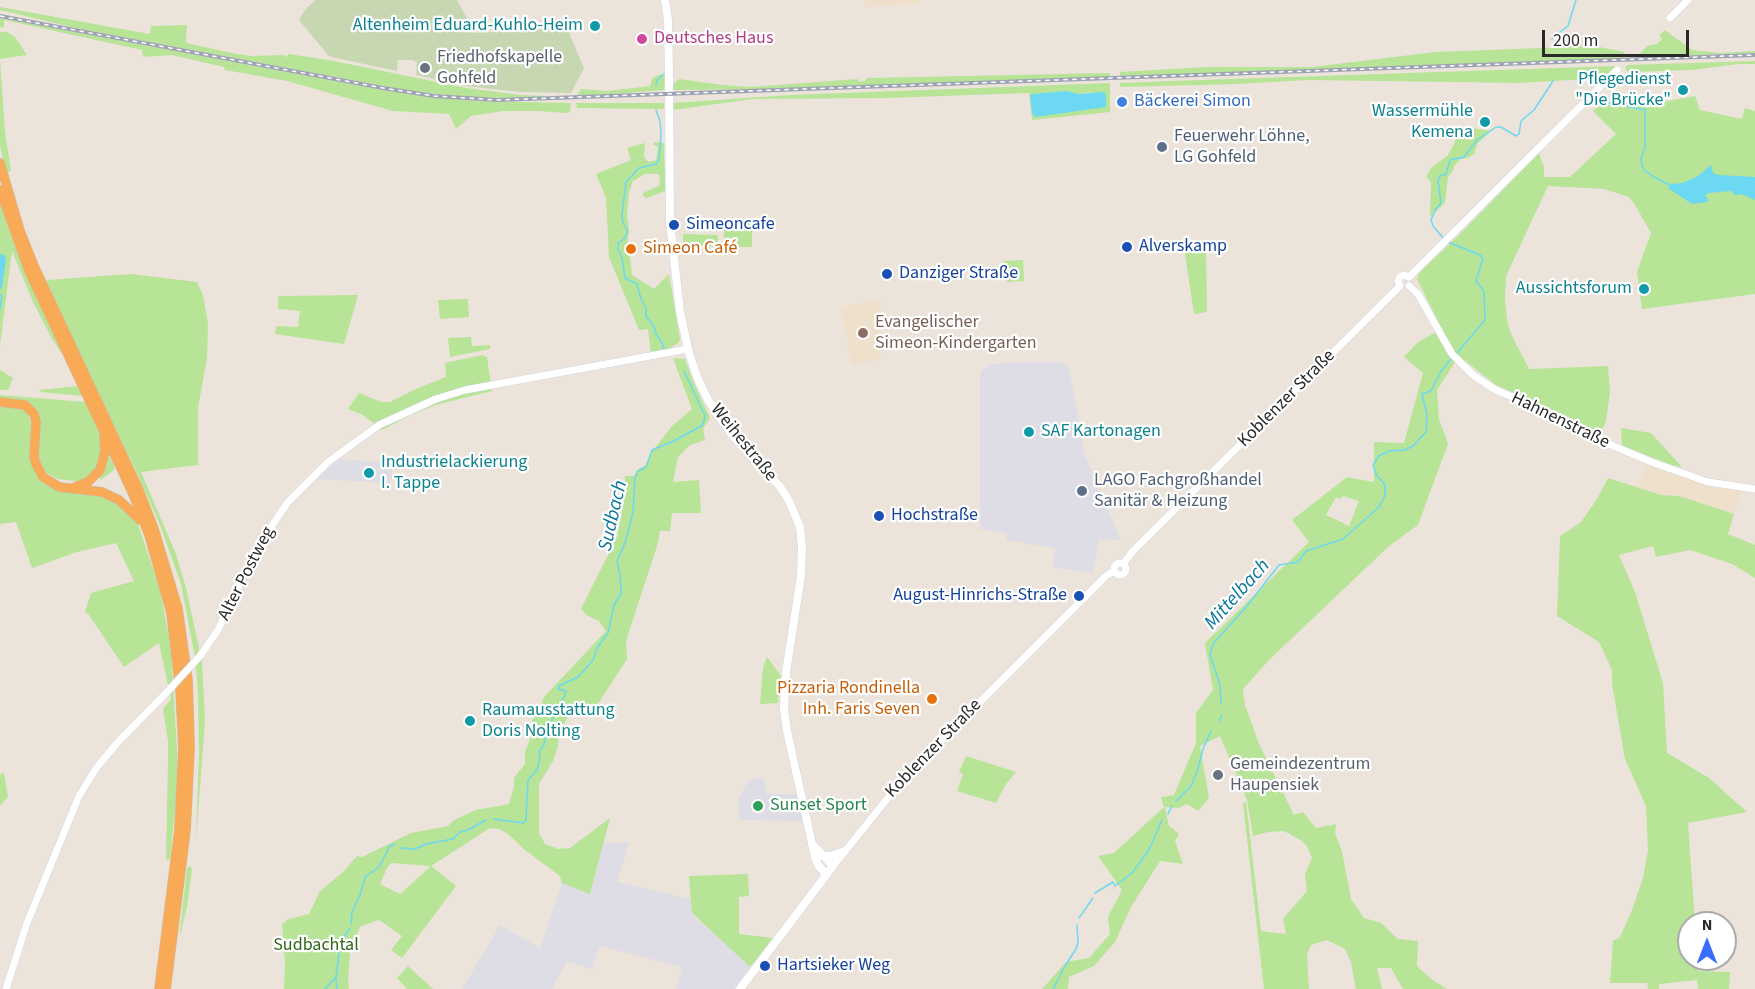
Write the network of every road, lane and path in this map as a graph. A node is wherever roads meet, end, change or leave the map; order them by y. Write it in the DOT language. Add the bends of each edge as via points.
graph roads {
  1 [pos="665,0"];
  2 [pos="1688,0"];
  3 [pos="1671,18"];
  4 [pos="1617,70"];
  5 [pos="0,163"];
  6 [pos="0,190"];
  7 [pos="1409,277"];
  8 [pos="1400,286"];
  9 [pos="1409,286"];
  10 [pos="688,349"];
  11 [pos="91,396"];
  12 [pos="0,402"];
  13 [pos="97,409"];
  14 [pos="101,424"];
  15 [pos="66,488"];
  16 [pos="1755,489"];
  17 [pos="149,535"];
  18 [pos="813,845"];
  19 [pos="845,850"];
  20 [pos="821,855"];
  21 [pos="833,866"];
  22 [pos="826,874"];
  23 [pos="6,989"];
  24 [pos="159,989"];
  25 [pos="166,989"];
  26 [pos="740,989"];
  1 -- 10 [label="main road, Weihestraße" via="670,230 678,304"];
  2 -- 3 [label="street"];
  4 -- 7 [label="street"];
  5 -- 11 [label="highway" via="20,231"];
  6 -- 11 [label="highway" via="28,271"];
  7 -- 8 [label="street" via="1400,277"];
  7 -- 9 [label="street"];
  8 -- 9 [label="street"];
  8 -- 19 [label="street, Koblenzer Straße" via="904,778"];
  9 -- 16 [label="street, Hahnenstraße" via="1418,294 1454,356 1494,389 1629,453 1708,482"];
  10 -- 18 [label="main road, Weihestraße" via="708,400 732,435 781,488 800,527 801,576 784,709"];
  10 -- 23 [label="street, Alter Postweg, bridge" via="465,390 379,425 328,462 288,502 258,546 218,630 200,656 118,742 79,796 27,923"];
  11 -- 13 [label="highway"];
  12 -- 15 [label="highway" via="25,405 34,414 36,464 50,482"];
  13 -- 14 [label="highway"];
  13 -- 25 [label="highway" via="138,488 165,561 178,609 188,681 188,797"];
  14 -- 15 [label="highway" via="105,452 100,470 88,482"];
  14 -- 17 [label="highway"];
  15 -- 17 [label="highway" via="102,492 119,500 137,515"];
  17 -- 24 [label="highway" via="171,613 183,747 179,830"];
  18 -- 20 [label="main road, Weihestraße"];
  18 -- 22 [label="main road, Weihestraße" via="818,865"];
  19 -- 20 [label="main road" via="831,856"];
  19 -- 21 [label="street, Koblenzer Straße"];
  20 -- 21 [label="main road, Weihestraße"];
  21 -- 22 [label="main road, Koblenzer Straße"];
  22 -- 26 [label="main road, Koblenzer Straße"];
}
